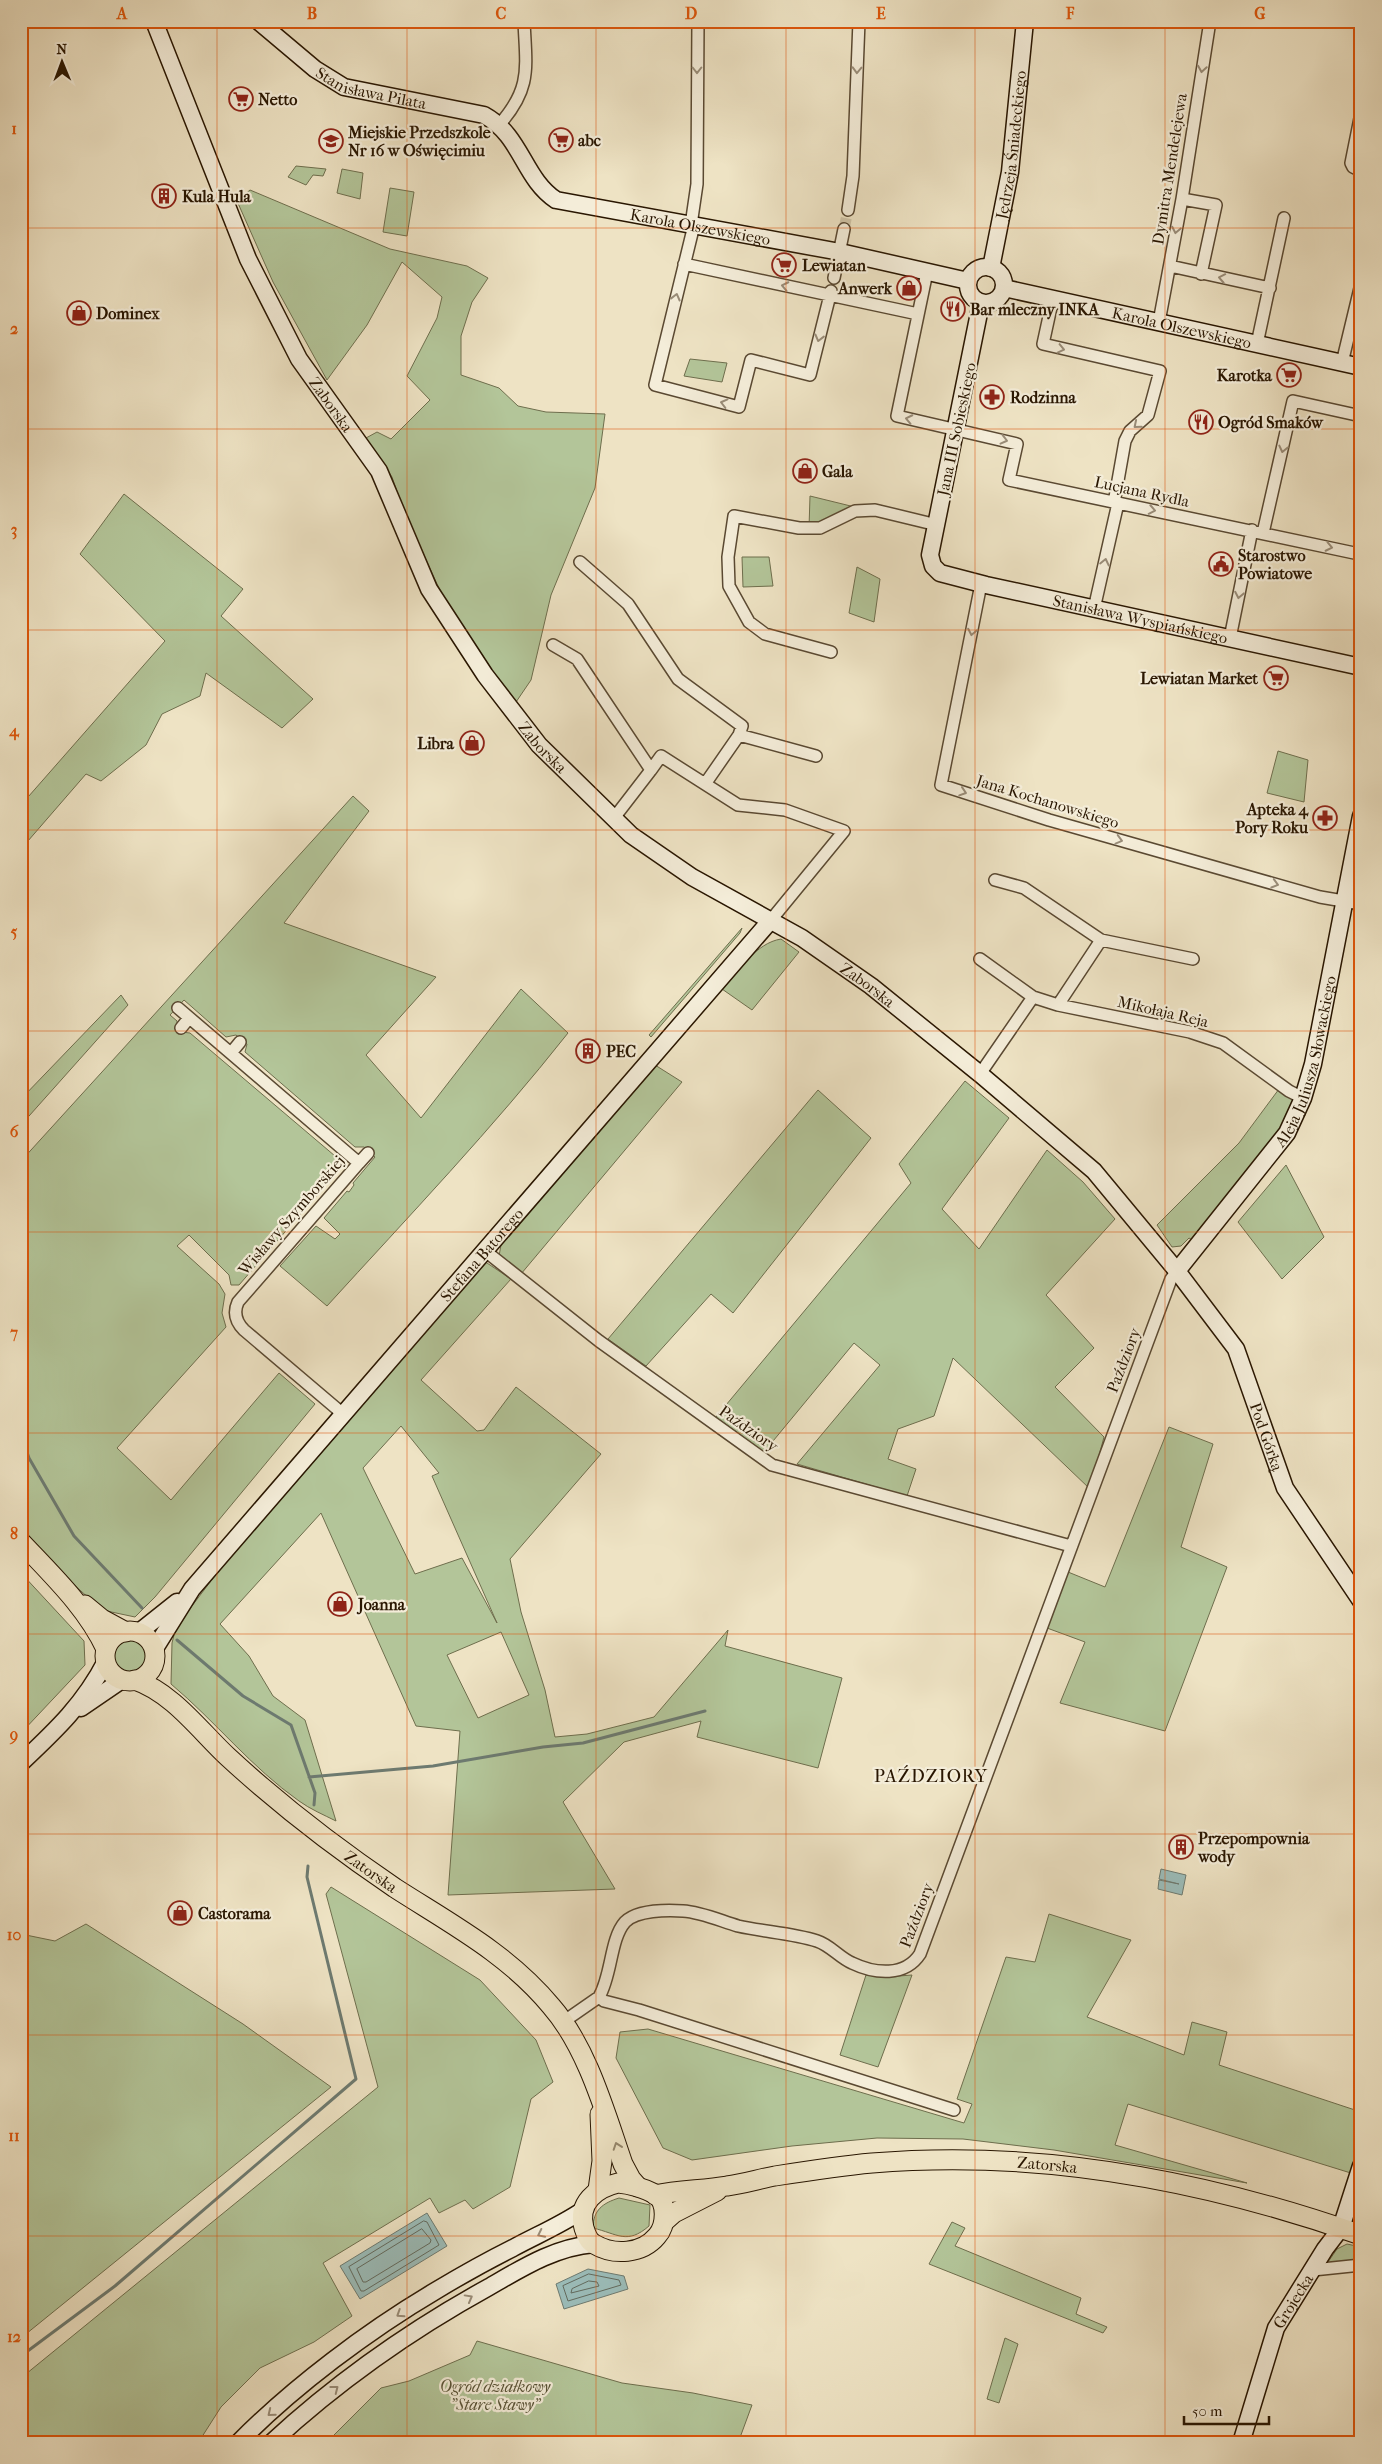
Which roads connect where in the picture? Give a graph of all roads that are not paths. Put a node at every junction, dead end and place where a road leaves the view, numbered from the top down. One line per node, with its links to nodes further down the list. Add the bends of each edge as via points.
1 (154, 21): 55 (street, Zaborska, via 248,259 298,359 379,471 429,589 485,675 539,745)
2 (258, 21): 9 (street, Stanisława Pilata, via 315,69 344,87 484,115)
3 (524, 21): 9 (street, via 525,83 513,110)
4 (698, 21): 14 (street, one-way to 14, via 697,184)
5 (859, 21): 12 (street, one-way to 12, via 853,176)
6 (1025, 21): 19 (street, Jędrzeja Śniadeckiego, via 1010,172)
7 (1210, 21): 11 (street, Dymitra Mendelejewa, one-way to 11)
8 (1361, 113): 10 (street, via 1351,164)
9 (499, 125): 14 (street, Karola Olszewskiego, via 519,148 538,185 556,200)
10 (1361, 171)
11 (1182, 200): 18 (street, Dymitra Mendelejewa, one-way to 18); 21 (street, via 1216,205)
12 (848, 210)
13 (1284, 218): 26 (street)
14 (692, 225): 16 (street, Karola Olszewskiego); 17 (street)
15 (844, 228): 16 (street)
16 (840, 252): 20 (street, Karola Olszewskiego); 22 (street)
17 (684, 264): 27 (street, one-way to 17); 27 (street, one-way to 17, via 810,375 751,360 739,407 655,385)
18 (1170, 266): 21 (street); 32 (street, Dymitra Mendelejewa)
19 (991, 268): 23 (street, via 974,272); 25 (street, via 1000,273)
20 (927, 272): 23 (street, Karola Olszewskiego); 31 (street)
21 (1201, 274): 26 (street, one-way to 21)
22 (834, 278)
23 (968, 282): 30 (street, via 972,296)
24 (1361, 284): 29 (street)
25 (1004, 288): 28 (street, Karola Olszewskiego); 30 (street, via 998,299)
26 (1270, 288): 33 (street)
27 (830, 293): 31 (street)
28 (1053, 298): 32 (street, Karola Olszewskiego); 38 (street, one-way to 38, via 1042,344 1160,371 1148,416 1130,431 1125,441)
29 (1359, 300): 34 (street)
30 (981, 303): 37 (street, Jana III Sobieskiego)
31 (918, 314): 37 (street, one-way to 31, via 897,416)
32 (1159, 322): 33 (street, Karola Olszewskiego)
33 (1257, 344): 34 (street, Karola Olszewskiego)
34 (1342, 363): 35 (street, Karola Olszewskiego)
35 (1361, 367)
36 (1361, 416): 40 (street, one-way to 40, via 1293,401)
37 (957, 429): 38 (street, Lucjana Rydla, one-way to 38, via 1017,444 1009,480); 39 (street, Jana III Sobieskiego)
38 (1116, 503): 40 (street, Lucjana Rydla, one-way to 40); 45 (street, one-way to 38)
39 (937, 525): 42 (street, Jana III Sobieskiego); 48 (street, via 875,510 855,511 820,528 799,528 734,516 728,558 729,586 748,622 764,634)
40 (1257, 531): 41 (street, Lucjana Rydla, one-way to 41, via 1359,554); 46 (street, one-way to 46)
41 (1361, 547)
42 (930, 555): 44 (street, Stanisława Wyspiańskiego, via 933,566 940,573)
43 (580, 562): 50 (street, via 628,604 678,679 742,726)
44 (981, 584): 45 (street, Stanisława Wyspiańskiego); 57 (street, Jana Kochanowskiego, one-way to 57, via 941,785 1049,820)
45 (1094, 609): 46 (street, Stanisława Wyspiańskiego)
46 (1230, 638): 49 (street, Stanisława Wyspiańskiego)
47 (553, 645): 52 (street, via 577,659)
48 (831, 652)
49 (1361, 667)
50 (739, 735): 51 (street); 53 (street)
51 (816, 756)
52 (650, 770): 53 (street, via 661,756); 55 (street)
53 (706, 784): 59 (street, via 738,805 785,810 844,831)
54 (1361, 816): 57 (street, Aleja Juliusza Słowackiego)
55 (614, 818): 59 (street, Zaborska, via 631,835 692,877)
56 (996, 880): 60 (street, via 1024,888)
57 (1344, 901): 58 (street); 71 (street, Aleja Juliusza Słowackiego, via 1313,1064)
58 (1361, 904)
59 (771, 920): 70 (street, Zaborska, via 871,986); 74 (street, Stefana Batorego)
60 (1101, 940): 62 (street); 64 (street)
61 (980, 959): 63 (street, Mikołaja Reja)
62 (1193, 959)
63 (1033, 997): 64 (street, Mikołaja Reja); 70 (street)
64 (1058, 1005): 71 (street, Mikołaja Reja, via 1190,1032 1223,1043 1289,1092)
65 (178, 1008): 66 (street, Wisławy Szymborskiej)
66 (189, 1018): 67 (street); 69 (street, Wisławy Szymborskiej)
67 (181, 1028)
68 (240, 1042): 69 (street)
69 (230, 1053): 73 (street, Wisławy Szymborskiej)
70 (980, 1074): 75 (street, Zaborska, via 1094,1171)
71 (1303, 1098): 75 (street, Aleja Juliusza Słowackiego, via 1287,1133)
72 (368, 1153): 73 (street)
73 (359, 1163): 76 (street, Wisławy Szymborskiej, via 238,1302 236,1311 239,1326)
74 (484, 1250): 76 (street, Stefana Batorego); 78 (street, Paździory, via 599,1341 772,1465)
75 (1177, 1271): 78 (street, Paździory, via 1171,1279); 81 (street, Pod Górką, via 1236,1349 1285,1488)
76 (343, 1414): 80 (street, Stefana Batorego)
77 (21, 1542): 79 (main road)
78 (1071, 1546): 89 (street, Paździory, via 920,1954 913,1965 881,1972 852,1963 818,1941 739,1926 685,1911 641,1914 631,1917 620,1929 608,1979)
79 (66, 1590): 82 (main road, via 102,1619); 83 (main road, via 97,1632)
80 (192, 1590): 82 (street, Stefana Batorego); 84 (street, Stefana Batorego)
81 (1361, 1601)
82 (132, 1632): 83 (main road, via 114,1637); 84 (main road, via 146,1637)
83 (106, 1655): 85 (main road, via 111,1672); 87 (street, via 95,1683)
84 (154, 1656): 85 (main road, via 148,1674); 86 (main road, Zatorska)
85 (129, 1680): 86 (main road, Zatorska, via 145,1684); 87 (street)
86 (184, 1712): 90 (main road, Zatorska, via 228,1757 318,1833 501,1956 533,1984)
87 (73, 1713): 88 (street)
88 (21, 1763)
89 (599, 1997): 90 (street); 92 (street)
90 (563, 2022): 91 (main road, Zatorska, via 583,2056)
91 (600, 2102): 95 (main road, Zatorska, one-way to 91, via 626,2170); 96 (main road, Zatorska, via 602,2161)
92 (954, 2110)
93 (1361, 2166): 100 (street, Grojecka)
94 (727, 2186): 97 (main road, Zatorska); 99 (main road, Zatorska, via 674,2213); 100 (main road, Zatorska, via 821,2168 873,2163 1025,2162 1105,2170 1179,2183)
95 (638, 2187): 96 (main road, via 618,2183); 97 (main road)
96 (598, 2190): 98 (main road)
97 (656, 2194): 99 (main road)
98 (583, 2210): 102 (main road, via 582,2223); 105 (street, one-way to 105, via 436,2290 395,2317 342,2355 253,2427)
99 (665, 2221): 102 (main road, via 651,2243 640,2249 613,2251)
100 (1340, 2228): 101 (main road, Zatorska); 104 (street, Grojecka)
101 (1361, 2235)
102 (594, 2244): 106 (street, one-way to 102, via 380,2354 450,2309 541,2259 566,2249)
103 (1361, 2265): 104 (street)
104 (1313, 2270): 107 (street, Grojecka, via 1276,2328)
105 (238, 2443)
106 (271, 2443)
107 (1241, 2443)

